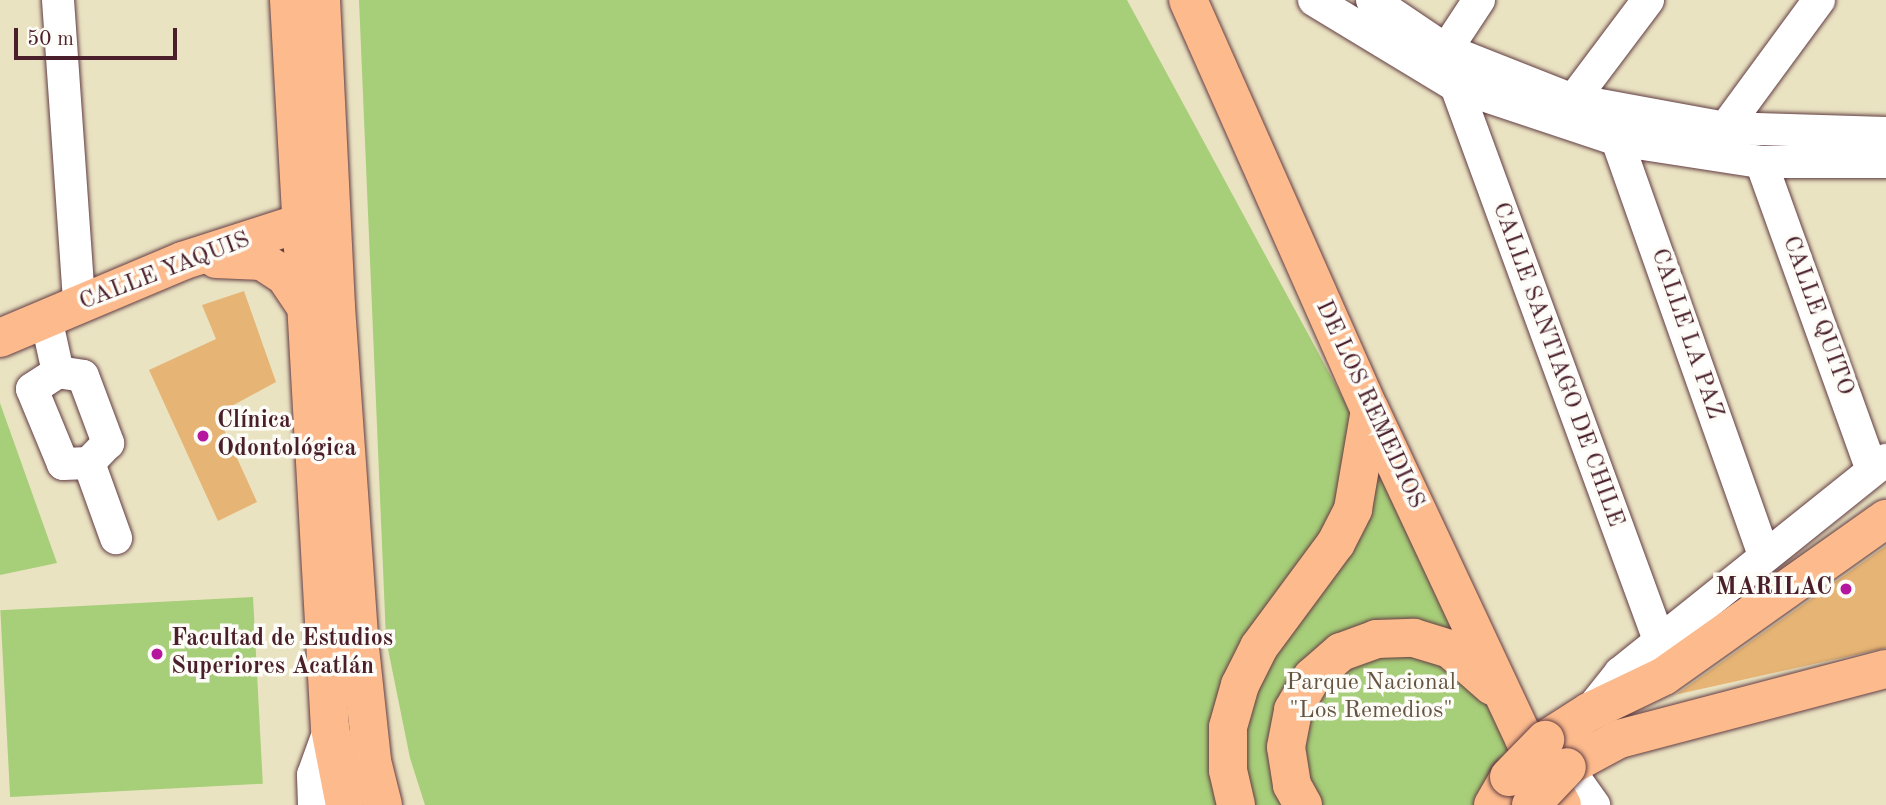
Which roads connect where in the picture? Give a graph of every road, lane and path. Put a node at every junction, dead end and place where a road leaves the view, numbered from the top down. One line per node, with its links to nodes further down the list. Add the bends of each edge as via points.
1 (58, 0): 21 (street)
2 (289, 0): 18 (main road)
3 (321, 0): 18 (main road)
4 (1188, 0): 24 (main road, DE LOS REMEDIOS)
5 (1314, 0): 11 (street)
6 (1372, 0): 10 (street)
7 (1479, 0): 10 (street)
8 (1648, 0): 12 (street)
9 (1819, 0): 14 (street)
10 (1446, 50): 12 (street)
11 (1456, 86): 12 (street); 30 (street, CALLE SANTIAGO DE CHILE)
12 (1570, 113): 13 (street)
13 (1619, 126): 14 (street); 16 (street); 29 (street, CALLE LA PAZ)
14 (1725, 128): 15 (street)
15 (1886, 133)
16 (1761, 162): 17 (street); 26 (street, CALLE QUITO)
17 (1886, 162)
18 (317, 218): 19 (main road, CALLE YAQUIS); 20 (main road); 39 (main road, via 372,761)
19 (182, 261): 20 (main road, via 262,261 285,276); 21 (main road, CALLE YAQUIS)
20 (307, 309): 34 (main road)
21 (63, 311): 22 (main road, CALLE YAQUIS); 23 (street)
22 (0, 338)
23 (58, 372): 25 (street, via 83,376 108,443); 25 (street, via 32,389 63,464)
24 (1370, 410): 32 (main road, DE LOS REMEDIOS); 40 (main road, via 1353,509 1336,543 1259,647 1240,685 1228,727 1228,770)
25 (89, 463): 28 (street)
26 (1879, 465): 29 (street)
27 (1886, 519): 33 (main road, via 1664,676)
28 (116, 538)
29 (1764, 554): 30 (street)
30 (1660, 643): 33 (street, via 1620,673)
31 (1886, 669): 35 (main road)
32 (1509, 706): 41 (main road, via 1480,672 1450,649 1414,638 1376,639 1341,652 1312,677 1293,710 1286,747 1292,785); 42 (main road, DE LOS REMEDIOS)
33 (1589, 712): 35 (main road)
34 (330, 728): 37 (street, via 313,775); 38 (main road)
35 (1556, 753): 36 (main road, bridge); 43 (street)
36 (1511, 796)
37 (314, 805)
38 (345, 805)
39 (383, 805)
40 (1236, 805)
41 (1303, 805)
42 (1562, 805)
43 (1594, 805)

